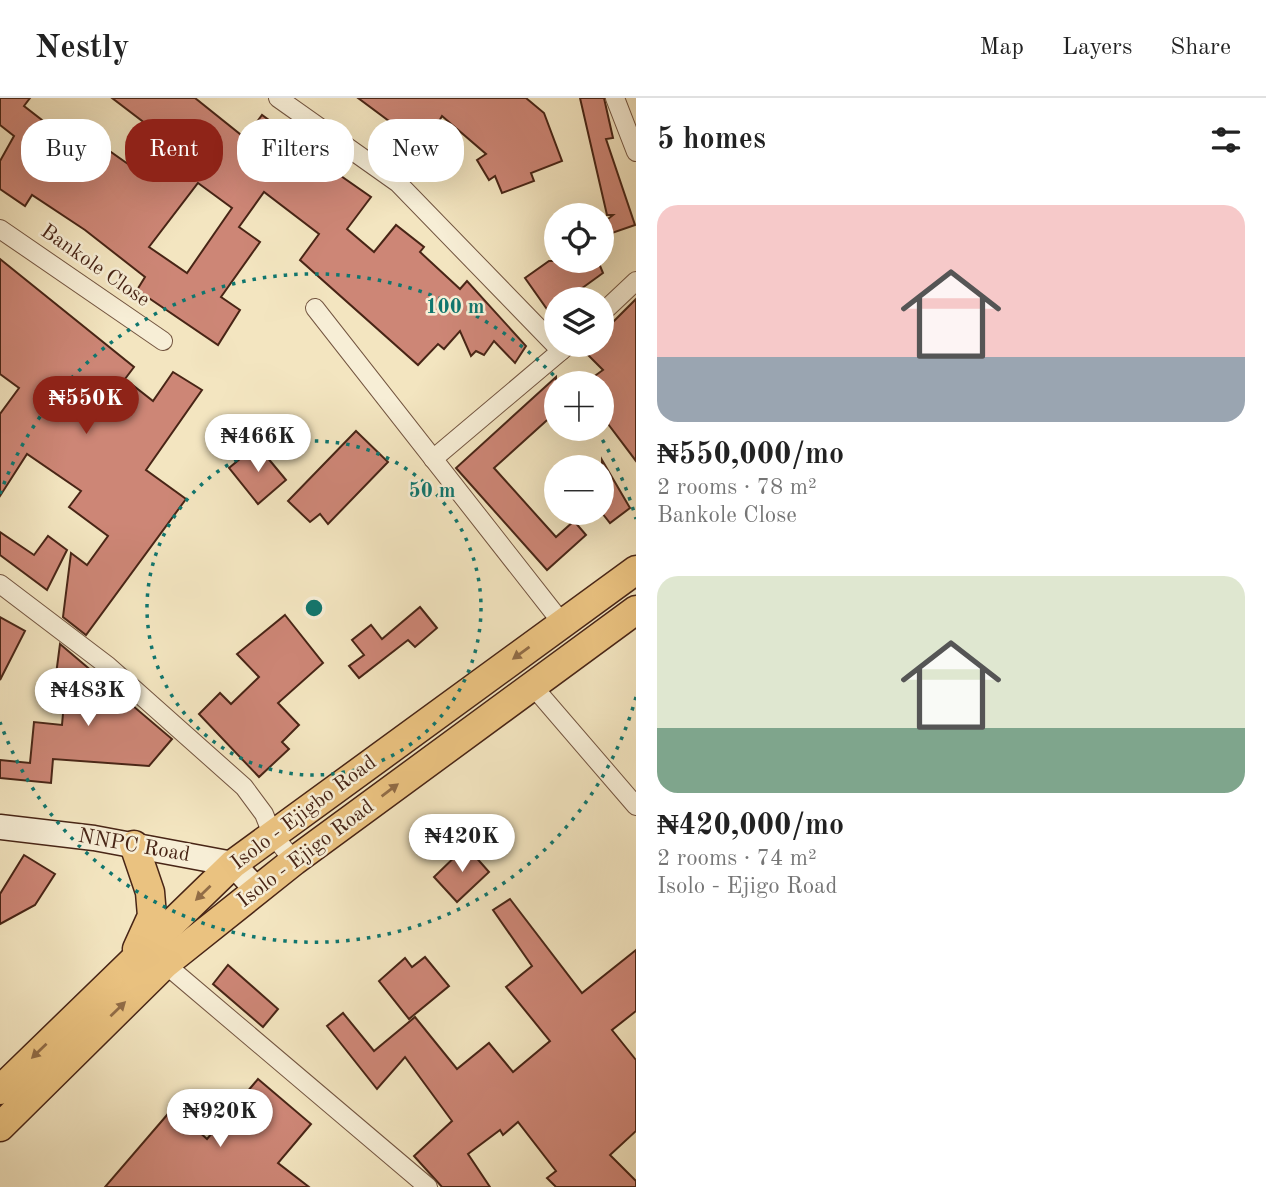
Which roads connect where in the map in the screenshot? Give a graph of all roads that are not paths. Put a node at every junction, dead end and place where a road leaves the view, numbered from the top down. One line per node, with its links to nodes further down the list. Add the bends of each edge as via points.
1 (278, 98): 8 (street, via 398,183)
2 (615, 98): 3 (street)
3 (636, 152)
4 (0, 229): 9 (street, Bankole Close)
5 (636, 281): 6 (street)
6 (614, 302)
7 (315, 307): 11 (street)
8 (544, 328)
9 (163, 341)
10 (553, 357): 11 (street)
11 (433, 459): 15 (street)
12 (636, 570): 15 (main road, Isolo - Ejigbo Road)
13 (0, 584): 19 (street, via 108,666 244,787)
14 (636, 610): 16 (main road, Isolo - Ejigo Road)
15 (562, 623): 19 (main road, Isolo - Ejigbo Road, one-way to 19)
16 (531, 684): 17 (street); 21 (main road, Isolo - Ejigo Road, one-way to 16)
17 (636, 806)
18 (0, 828): 20 (street, NNPC Road)
19 (272, 834): 21 (street); 22 (main road, Isolo - Ejigbo Road)
20 (134, 845): 22 (street, NNPC Road); 24 (main road, via 150,892 152,916)
21 (293, 861): 23 (main road, Isolo - Ejigo Road)
22 (233, 864): 23 (street); 24 (main road, Isolo - Ejigbo Road, one-way to 24)
23 (257, 890): 25 (main road, Isolo - Ejigo Road)
24 (131, 962): 26 (main road, Isolo - Ejigbo Road, one-way to 26)
25 (164, 964): 27 (main road, Isolo - Ejigo Road, one-way to 25); 28 (street)
26 (0, 1090)
27 (0, 1127)
28 (428, 1187)

